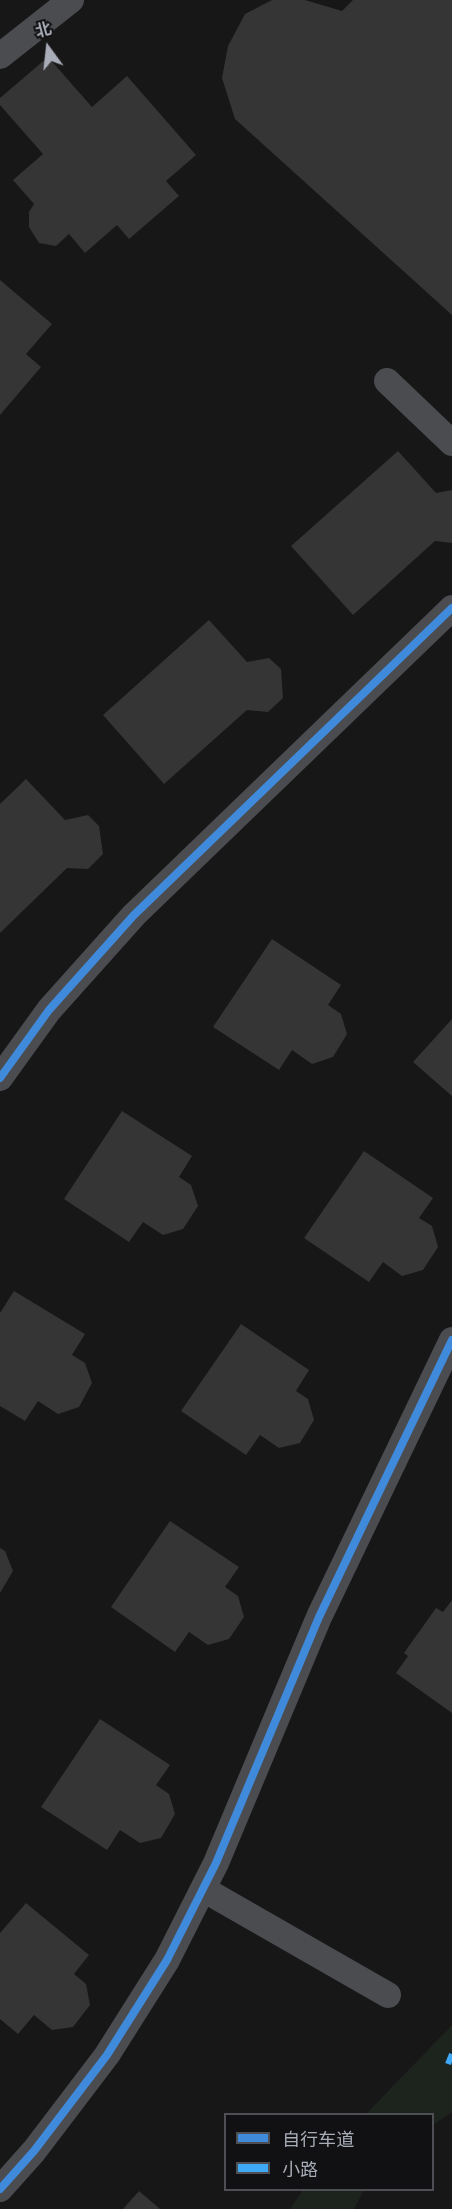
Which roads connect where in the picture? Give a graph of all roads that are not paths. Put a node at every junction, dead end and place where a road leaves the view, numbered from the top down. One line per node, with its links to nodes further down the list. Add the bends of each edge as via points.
1 (71, 0): 2 (street)
2 (0, 56)
3 (387, 381): 4 (street)
4 (452, 443)
5 (452, 608): 6 (street, via 134,915 49,1010)
6 (0, 1078)
7 (452, 1340): 8 (street, via 319,1617)
8 (203, 1889): 9 (street); 10 (street, via 167,1960 107,2055 34,2151)
9 (388, 1995)
10 (0, 2188)

